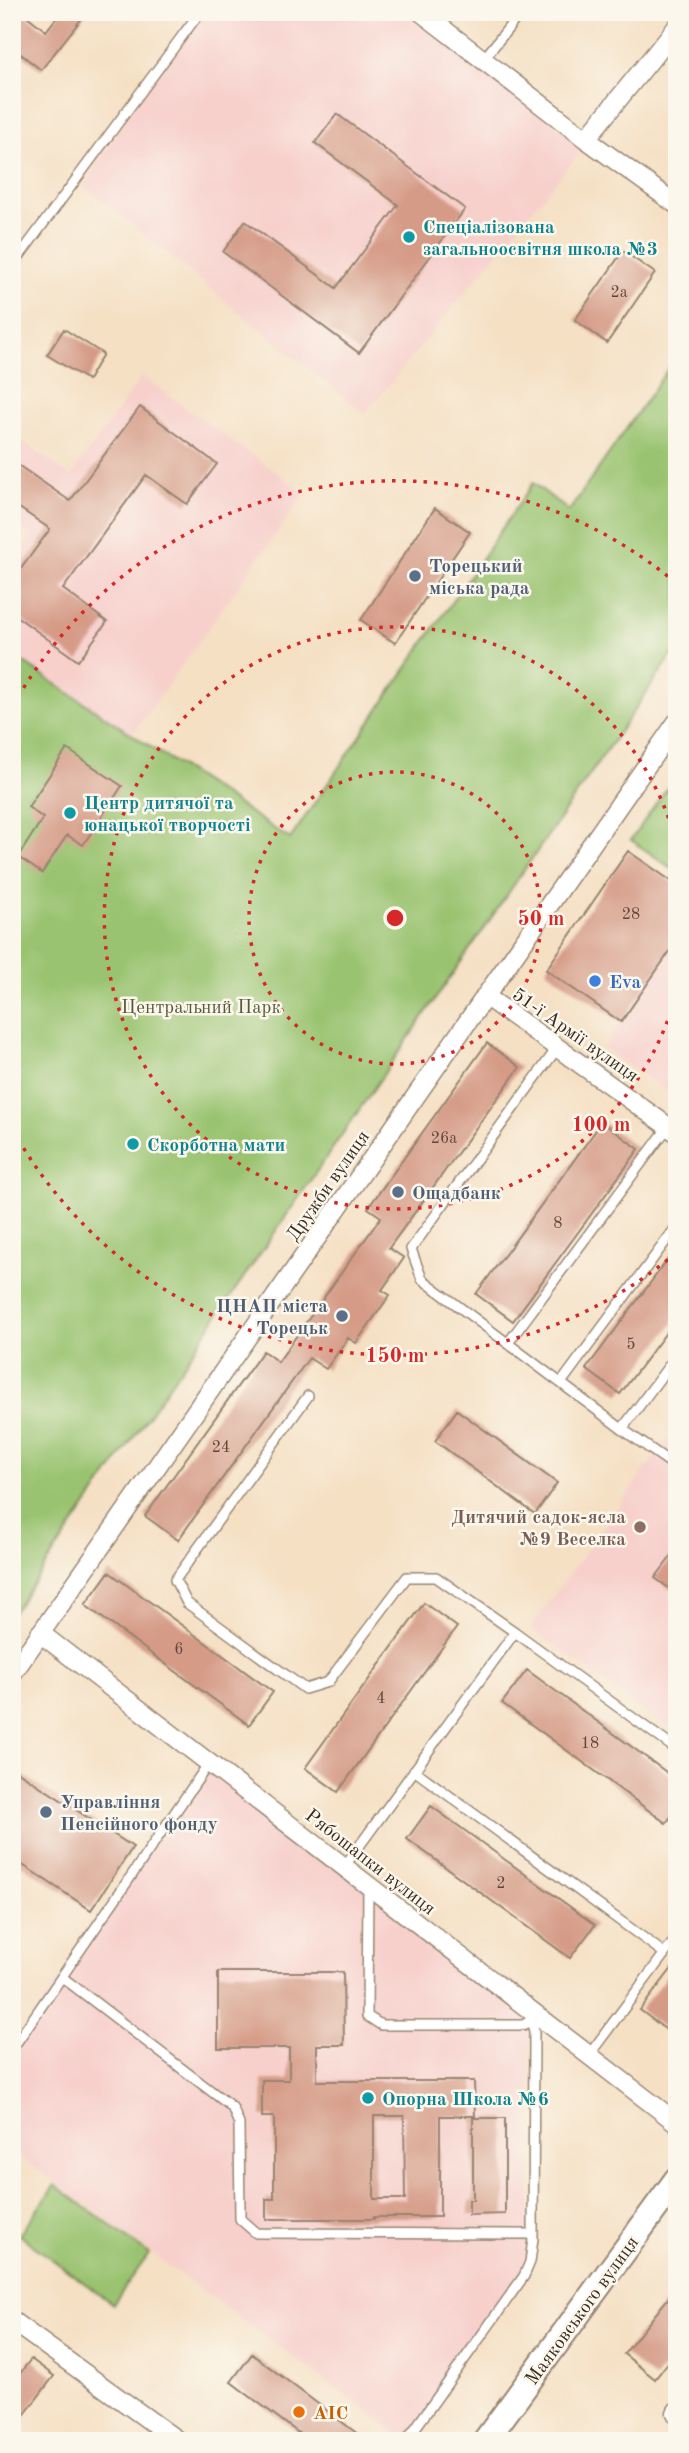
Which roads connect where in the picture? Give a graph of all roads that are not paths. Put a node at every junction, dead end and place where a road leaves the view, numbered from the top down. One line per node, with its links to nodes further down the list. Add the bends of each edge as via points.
1 (200, 12): 8 (lane)
2 (421, 12): 5 (street)
3 (521, 12): 5 (lane)
4 (677, 27): 6 (street)
5 (483, 60): 6 (street)
6 (586, 139): 7 (street)
7 (677, 205)
8 (12, 266)
9 (677, 722): 10 (street, Дружби вулиця)
10 (485, 996): 11 (street, 51-ї Армії вулиця); 21 (street, Дружби вулиця)
11 (558, 1047): 12 (street, 51-ї Армії вулиця); 14 (lane, via 411,1249 422,1279)
12 (672, 1130): 14 (lane)
13 (677, 1226): 16 (lane)
14 (508, 1343): 16 (lane)
15 (677, 1355): 18 (lane)
16 (561, 1383): 18 (lane)
17 (308, 1396): 20 (lane, via 175,1580 187,1603 305,1689 328,1682 407,1577 436,1577)
18 (622, 1429): 19 (lane)
19 (675, 1466)
20 (515, 1632): 23 (lane); 25 (lane)
21 (40, 1633): 22 (street, Дружби вулиця); 24 (street, Рябошапки вулиця)
22 (12, 1674)
23 (677, 1750)
24 (209, 1763): 26 (street, Рябошапки вулиця); 30 (lane)
25 (414, 1770): 26 (lane); 29 (lane)
26 (344, 1867): 27 (street, Рябошапки вулиця)
27 (368, 1885): 31 (street, Рябошапки вулиця); 31 (lane, via 366,2016 382,2025 523,2025)
28 (677, 1937): 29 (lane)
29 (664, 1953): 33 (lane)
30 (62, 1977): 32 (lane); 36 (lane, via 232,2107 239,2124 240,2220 256,2234)
31 (533, 2018): 33 (street, Рябошапки вулиця); 36 (lane)
32 (12, 2049)
33 (589, 2055): 34 (street, Рябошапки вулиця)
34 (677, 2123)
35 (677, 2179): 40 (main road, Маяковського вулиця)
36 (533, 2234): 39 (lane, via 524,2276)
37 (12, 2321): 38 (street)
38 (178, 2441)
39 (406, 2441)
40 (485, 2441)

